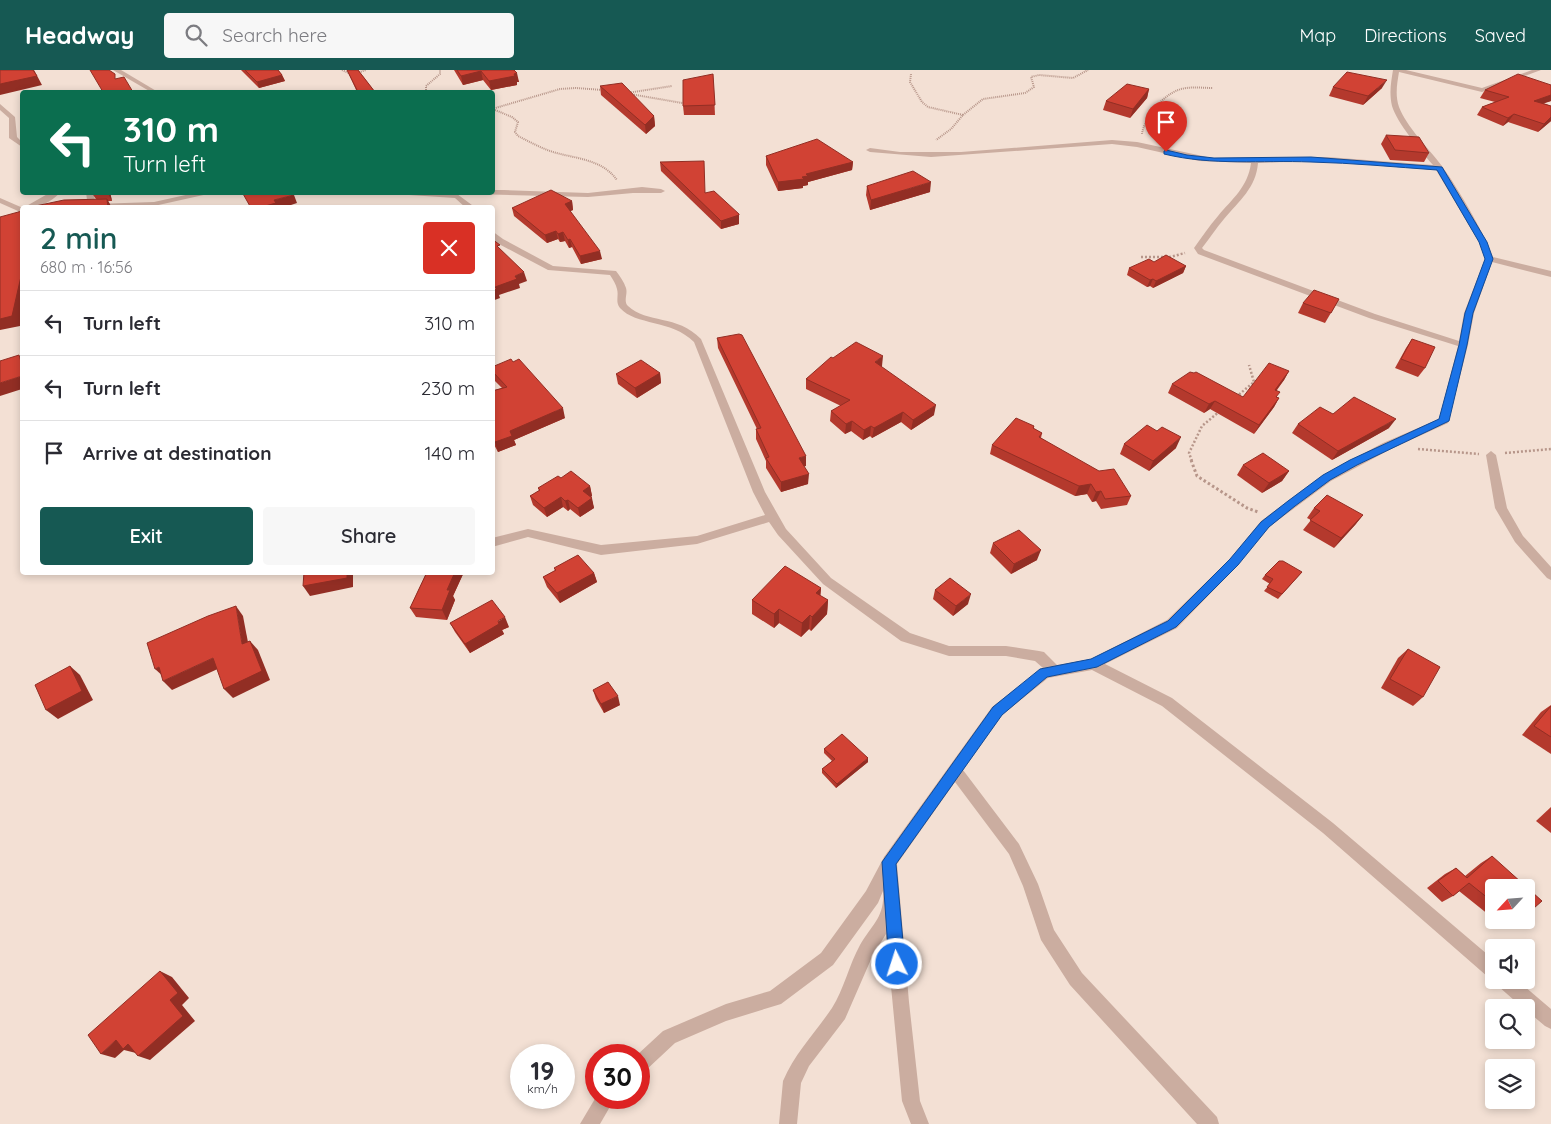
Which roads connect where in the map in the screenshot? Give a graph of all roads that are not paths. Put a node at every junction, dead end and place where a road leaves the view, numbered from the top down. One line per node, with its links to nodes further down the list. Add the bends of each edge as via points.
1 (116, 70): 4 (street)
2 (1397, 70): 3 (street, via 1482,90); 9 (street, via 1393,88 1396,107)
3 (1538, 70)
4 (151, 90)
5 (0, 106): 6 (street, via 12,117 13,138)
6 (20, 143)
7 (870, 150): 8 (street, via 915,155 967,154 1114,142 1148,145 1187,158)
8 (1256, 160): 9 (street, via 1321,160); 25 (street, via 1255,174 1243,193 1198,248 1206,256)
9 (1439, 168): 23 (street, via 1483,242)
10 (661, 191): 11 (street, via 632,189 602,195)
11 (495, 192)
12 (54, 195): 18 (street)
13 (198, 195): 19 (street, via 154,204)
14 (441, 195): 16 (street)
15 (460, 195): 16 (street)
16 (457, 196): 20 (street)
17 (0, 200): 21 (street)
18 (44, 205)
19 (120, 205)
20 (468, 205)
21 (20, 208)
22 (495, 236): 27 (street, via 550,268 613,273 622,289 621,302 625,308 690,331 698,340)
23 (1489, 259): 24 (street); 25 (street, via 1469,313)
24 (1551, 274)
25 (1463, 345): 30 (street, via 1444,421 1327,478 1265,524 1234,562 1172,624)
26 (1491, 455): 29 (street, via 1501,508 1519,538)
27 (772, 517): 28 (street, via 697,540 602,550 528,533); 31 (street, via 827,581 906,637 949,651 1006,651 1039,656)
28 (495, 542)
29 (1551, 575)
30 (1093, 664): 31 (street); 35 (street, via 1167,702 1328,828)
31 (1055, 671): 32 (street, via 1044,672 997,711)
32 (954, 770): 33 (street); 43 (street, via 1014,849 1047,934 1076,979)
33 (889, 862): 34 (street); 38 (street, via 872,897 827,959 775,998 726,1013 669,1038)
34 (892, 906): 41 (street, via 866,951 839,1013 803,1060 792,1081); 42 (street, via 911,1101)
35 (1485, 963)
36 (1515, 989): 37 (street)
37 (1551, 1020)
38 (650, 1055)
39 (599, 1109): 40 (street)
40 (589, 1124)
41 (788, 1124)
42 (920, 1124)
43 (1210, 1124)

